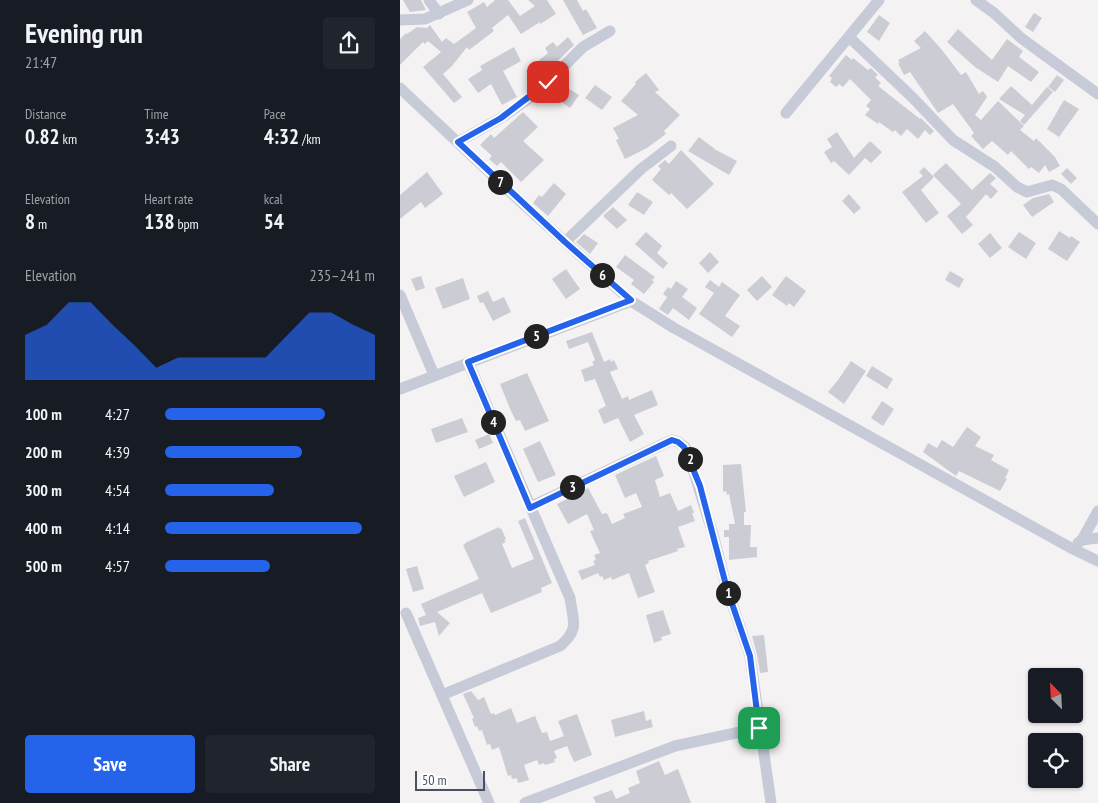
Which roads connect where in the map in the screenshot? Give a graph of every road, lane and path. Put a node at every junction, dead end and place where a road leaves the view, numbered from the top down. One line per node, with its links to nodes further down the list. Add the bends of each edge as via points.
1 (429, 0): 5 (street)
2 (468, 0): 5 (street)
3 (879, 0): 8 (street)
4 (976, 0): 10 (street, via 1021,38)
5 (439, 14): 6 (street, via 425,19)
6 (400, 20)
7 (610, 31): 12 (street, via 583,47 524,102)
8 (849, 37): 11 (street); 14 (street, via 953,140 995,167 1016,188 1026,192 1052,185 1061,189)
9 (400, 88): 12 (street)
10 (1098, 94)
11 (786, 113)
12 (458, 142): 15 (street)
13 (671, 146): 15 (street, via 640,169)
14 (1098, 224)
15 (565, 242): 17 (street)
16 (400, 295): 19 (street)
17 (631, 300): 18 (street); 25 (street, via 683,333)
18 (468, 362): 19 (street); 21 (street)
19 (434, 376): 20 (street)
20 (400, 390)
21 (530, 508): 28 (street, via 570,598 574,628 571,637 548,652); 29 (street, via 672,440 684,447 700,486 727,589 750,656)
22 (1098, 511): 24 (street)
23 (1098, 538): 24 (street)
24 (1082, 540): 25 (street)
25 (1071, 548): 26 (street)
26 (1098, 561)
27 (406, 613): 28 (street)
28 (442, 695): 30 (street)
29 (759, 728): 31 (street, via 675,746); 32 (street)
30 (489, 803)
31 (525, 803)
32 (771, 803)

